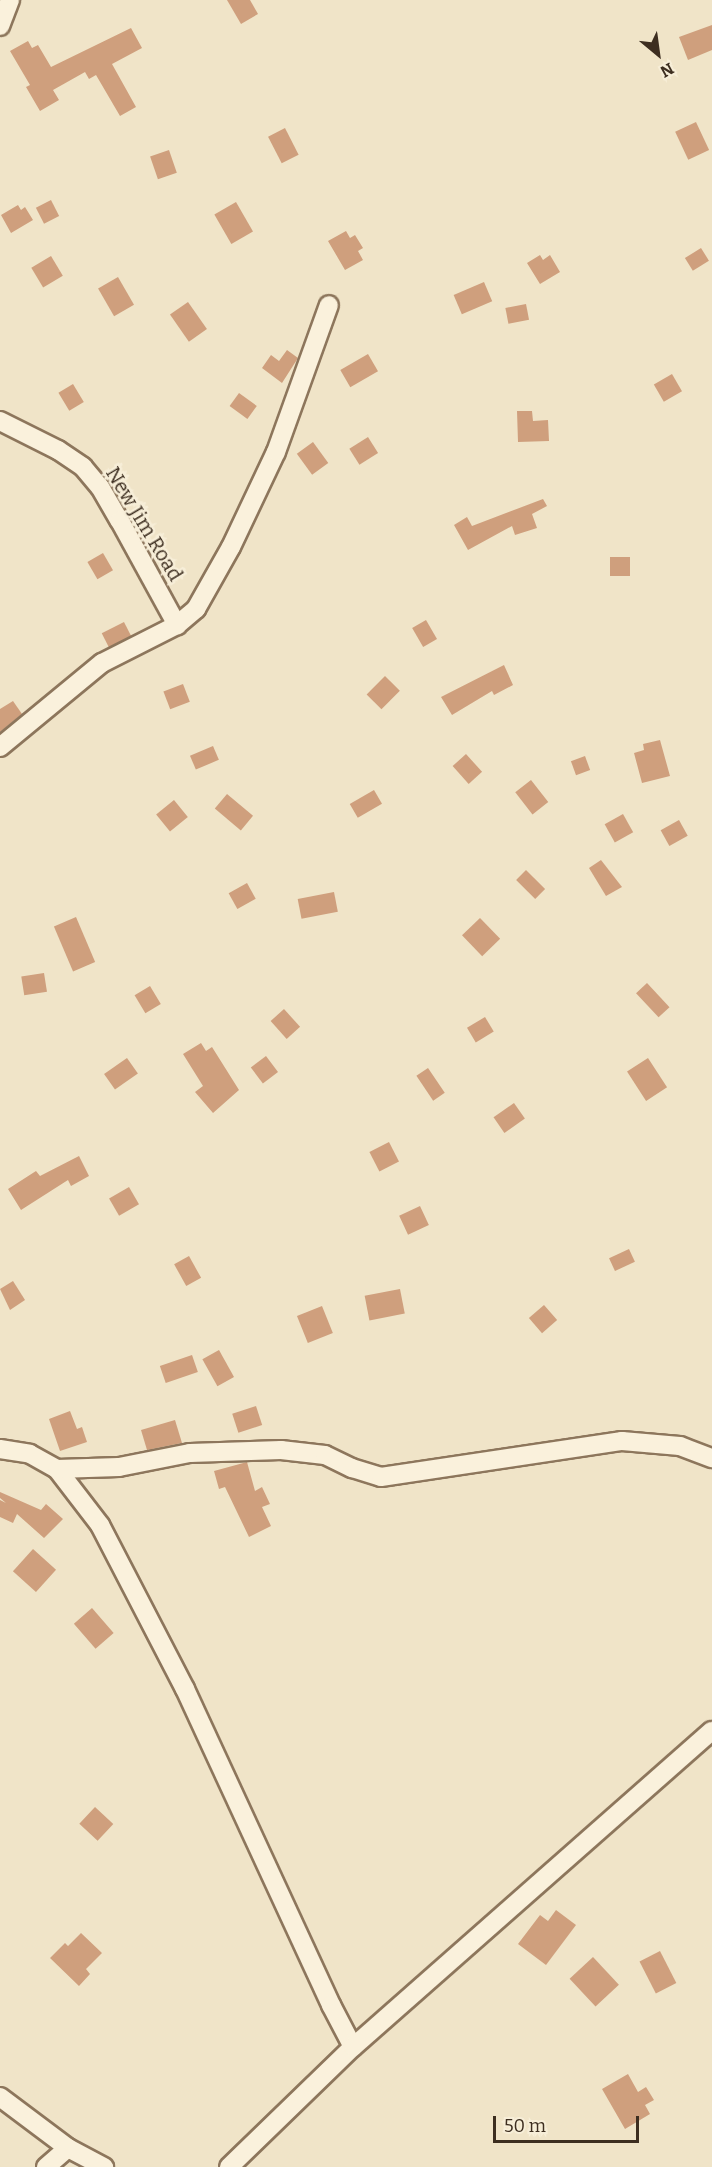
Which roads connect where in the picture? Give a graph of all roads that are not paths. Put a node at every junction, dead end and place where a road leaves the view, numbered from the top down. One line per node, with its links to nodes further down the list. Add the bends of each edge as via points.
1 (10, 0): 2 (street)
2 (0, 26)
3 (329, 305): 5 (street, via 276,452 231,547 210,589 196,609)
4 (0, 421): 5 (street, New Jim Road, via 83,467 100,487)
5 (177, 625): 6 (street, via 102,663)
6 (0, 747)
7 (0, 1449): 9 (street, via 30,1454)
8 (712, 1458): 9 (street, via 680,1446 622,1441 381,1477 325,1455 281,1450 190,1454 119,1467)
9 (57, 1469): 11 (street, via 100,1525 158,1637)
10 (712, 1731): 11 (street)
11 (353, 2047): 16 (street)
12 (0, 2097): 13 (street)
13 (68, 2148): 14 (street); 15 (street)
14 (46, 2167)
15 (104, 2167)
16 (229, 2167)

